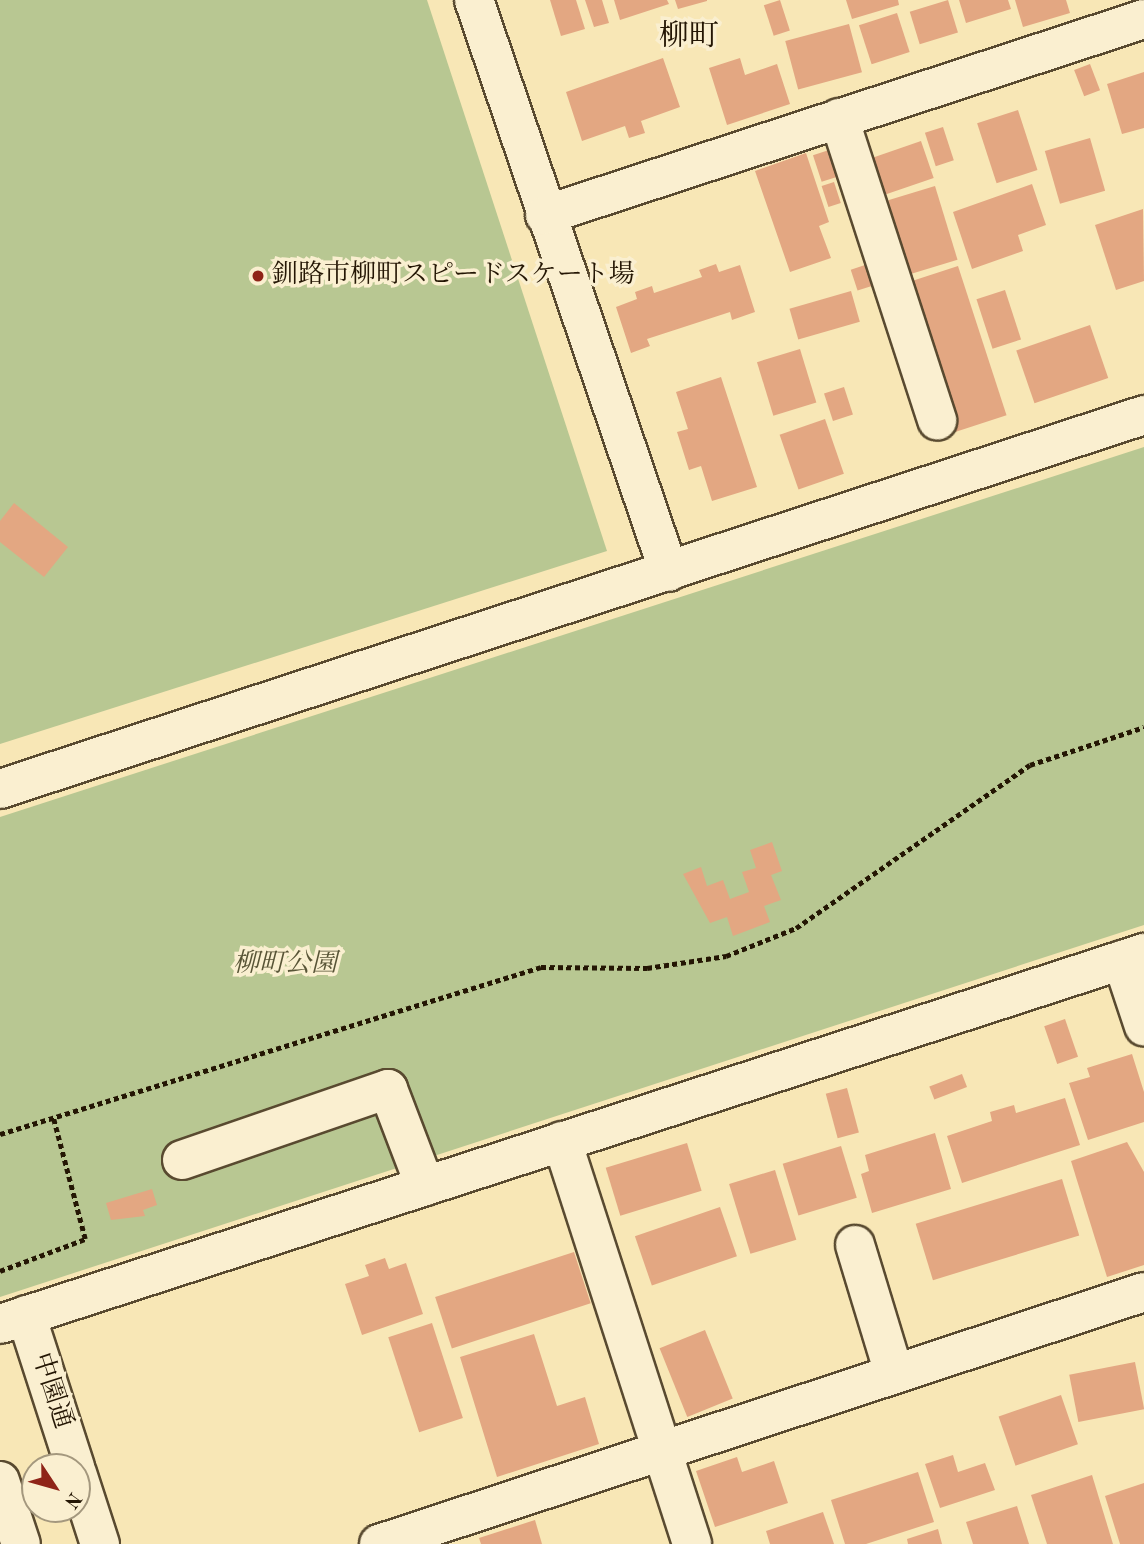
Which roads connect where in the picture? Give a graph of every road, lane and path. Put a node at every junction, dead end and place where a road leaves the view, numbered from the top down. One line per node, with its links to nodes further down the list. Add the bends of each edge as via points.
1 (474, 0): 4 (street)
2 (1144, 19): 3 (street)
3 (839, 118): 4 (street); 6 (street)
4 (545, 215): 7 (street)
5 (1144, 415): 7 (street)
6 (937, 420)
7 (669, 572): 9 (street)
8 (1144, 727): 12 (path, via 1030,765 796,928 726,956 647,968 541,967)
9 (0, 789)
10 (1133, 956): 11 (street); 14 (street)
11 (1144, 1026)
12 (53, 1117): 13 (path); 18 (path, via 85,1239)
13 (0, 1134)
14 (562, 1142): 16 (street); 22 (street)
15 (182, 1160): 16 (street, via 387,1089)
16 (425, 1186): 20 (street)
17 (855, 1245): 21 (street)
18 (0, 1270)
19 (1144, 1292): 21 (street)
20 (13, 1320): 23 (street, 中園通)
21 (894, 1373): 22 (street)
22 (661, 1448): 28 (street); 29 (street)
23 (69, 1453)
24 (0, 1481): 26 (street)
25 (91, 1516): 27 (street)
26 (21, 1544)
27 (100, 1544)
28 (379, 1544)
29 (692, 1544)

